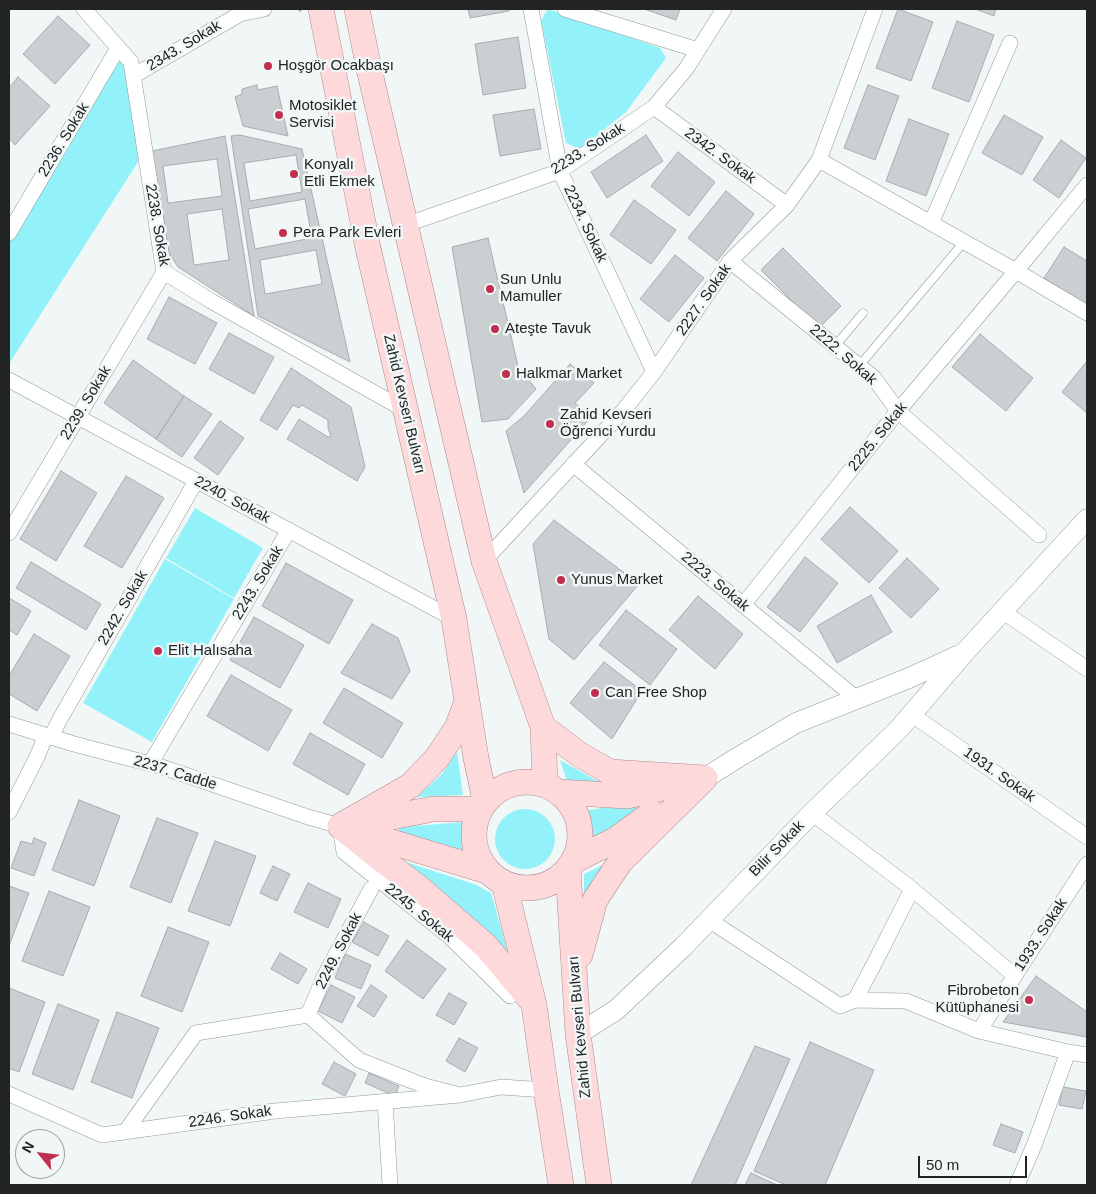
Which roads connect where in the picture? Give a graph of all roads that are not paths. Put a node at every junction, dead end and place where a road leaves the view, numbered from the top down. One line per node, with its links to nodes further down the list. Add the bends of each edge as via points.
1 (84, 9): 10 (street, 2238. Sokak)
2 (264, 9): 12 (street, 2343. Sokak, via 240,14)
3 (357, 9): 19 (main road)
4 (531, 9): 15 (street, 2234. Sokak)
5 (565, 9): 11 (street)
6 (724, 9): 11 (street, 2233. Sokak)
7 (875, 9): 14 (street, 2227. Sokak)
8 (307, 10): 31 (main road, Zahid Kevseri Bulvarı)
9 (1010, 43): 18 (street)
10 (118, 48): 12 (street, 2238. Sokak, via 131,62); 20 (street, 2236. Sokak)
11 (698, 50): 13 (street, 2233. Sokak)
12 (133, 76): 24 (street, 2238. Sokak)
13 (654, 108): 15 (street, 2233. Sokak); 17 (street, 2342. Sokak)
14 (819, 160): 17 (street, 2227. Sokak); 18 (street)
15 (560, 170): 19 (street, 2233. Sokak); 29 (street, 2234. Sokak)
16 (1087, 185): 23 (street, 2225. Sokak)
17 (786, 205): 22 (street, 2227. Sokak)
18 (930, 223): 21 (street)
19 (405, 225): 40 (main road)
20 (9, 233)
21 (964, 242): 23 (street); 28 (lane)
22 (730, 261): 27 (street, 2222. Sokak); 29 (street, 2227. Sokak)
23 (1016, 271): 26 (street); 32 (street, 2225. Sokak)
24 (164, 272): 31 (street, 2238. Sokak); 33 (street, 2239. Sokak)
25 (863, 313): 27 (lane)
26 (1087, 313)
27 (834, 346): 28 (street, 2222. Sokak)
28 (859, 366): 32 (street, 2222. Sokak, via 874,378)
29 (654, 372): 34 (street, 2227. Sokak)
30 (9, 380): 33 (street, 2240. Sokak)
31 (406, 410): 43 (main road, Zahid Kevseri Bulvarı)
32 (898, 411): 39 (street, 2222. Sokak); 41 (street, 2225. Sokak)
33 (78, 417): 35 (street, 2240. Sokak); 38 (street, 2239. Sokak)
34 (573, 464): 40 (street, 2227. Sokak); 41 (street, 2223. Sokak)
35 (196, 481): 37 (street, 2240. Sokak); 51 (street, 2242. Sokak)
36 (1087, 518): 42 (street, Bilir Sokak)
37 (289, 530): 43 (street, 2240. Sokak); 52 (street, 2243. Sokak)
38 (9, 534)
39 (1039, 535)
40 (484, 561): 50 (main road)
41 (743, 605): 47 (street, 2223. Sokak)
42 (1002, 611): 44 (street, Bilir Sokak); 45 (street)
43 (454, 619): 46 (main road, Zahid Kevseri Bulvarı)
44 (965, 652): 47 (street); 48 (street, Bilir Sokak)
45 (1087, 669)
46 (467, 699): 55 (main road, Zahid Kevseri Bulvarı); 58 (main road, via 457,728 437,758 410,786)
47 (857, 699): 53 (street, via 796,723)
48 (911, 714): 57 (street, Bilir Sokak); 59 (street, 1931. Sokak)
49 (9, 724): 51 (street, 2237. Cadde)
50 (543, 726): 53 (main road, via 580,755 610,772); 54 (main road)
51 (48, 736): 52 (street, 2237. Cadde); 56 (street, 2242. Sokak)
52 (150, 764): 58 (street, 2237. Cadde)
53 (705, 778): 54 (main road, via 627,796); 61 (main road, via 615,840); 67 (main road, via 620,862 600,892 595,900)
54 (552, 789): 55 (main road, via 528,782 512,784); 61 (main road, via 569,803 577,816 578,846)
55 (482, 804): 58 (main road, via 433,809); 62 (main road, via 474,833 476,850)
56 (9, 812)
57 (812, 813): 64 (street); 65 (street, Bilir Sokak)
58 (340, 826): 62 (main road); 68 (street, 2245. Sokak, via 344,852 450,937); 70 (main road, via 486,946)
59 (1087, 837)
60 (1087, 864): 66 (street, 1933. Sokak)
61 (570, 865): 62 (main road, via 556,879 541,886 525,888); 67 (main road, Zahid Kevseri Bulvarı)
62 (496, 877): 70 (main road)
63 (371, 889): 71 (street, 2249. Sokak, via 324,977)
64 (912, 889): 66 (street); 69 (street)
65 (709, 920): 69 (street, via 840,1006); 73 (street, Bilir Sokak, via 616,1010)
66 (1015, 976): 72 (street, 1933. Sokak)
67 (575, 978): 73 (main road, Zahid Kevseri Bulvarı)
68 (510, 996)
69 (855, 1000): 72 (street, via 906,1001)
70 (534, 1005): 76 (main road)
71 (308, 1015): 78 (street, 2246. Sokak, via 359,1060 425,1086); 80 (street, via 196,1033)
72 (979, 1031): 74 (street)
73 (578, 1034): 83 (main road, Zahid Kevseri Bulvarı)
74 (1068, 1052): 75 (street); 84 (street)
75 (1087, 1055)
76 (546, 1090): 78 (street, 2246. Sokak, via 501,1087); 82 (main road)
77 (9, 1094): 80 (street, 2246. Sokak, via 102,1135)
78 (460, 1095): 79 (street, 2246. Sokak)
79 (385, 1101): 80 (street, 2246. Sokak, via 275,1111); 81 (street)
80 (124, 1132)
81 (390, 1185)
82 (561, 1185)
83 (599, 1185)
84 (1017, 1185)

